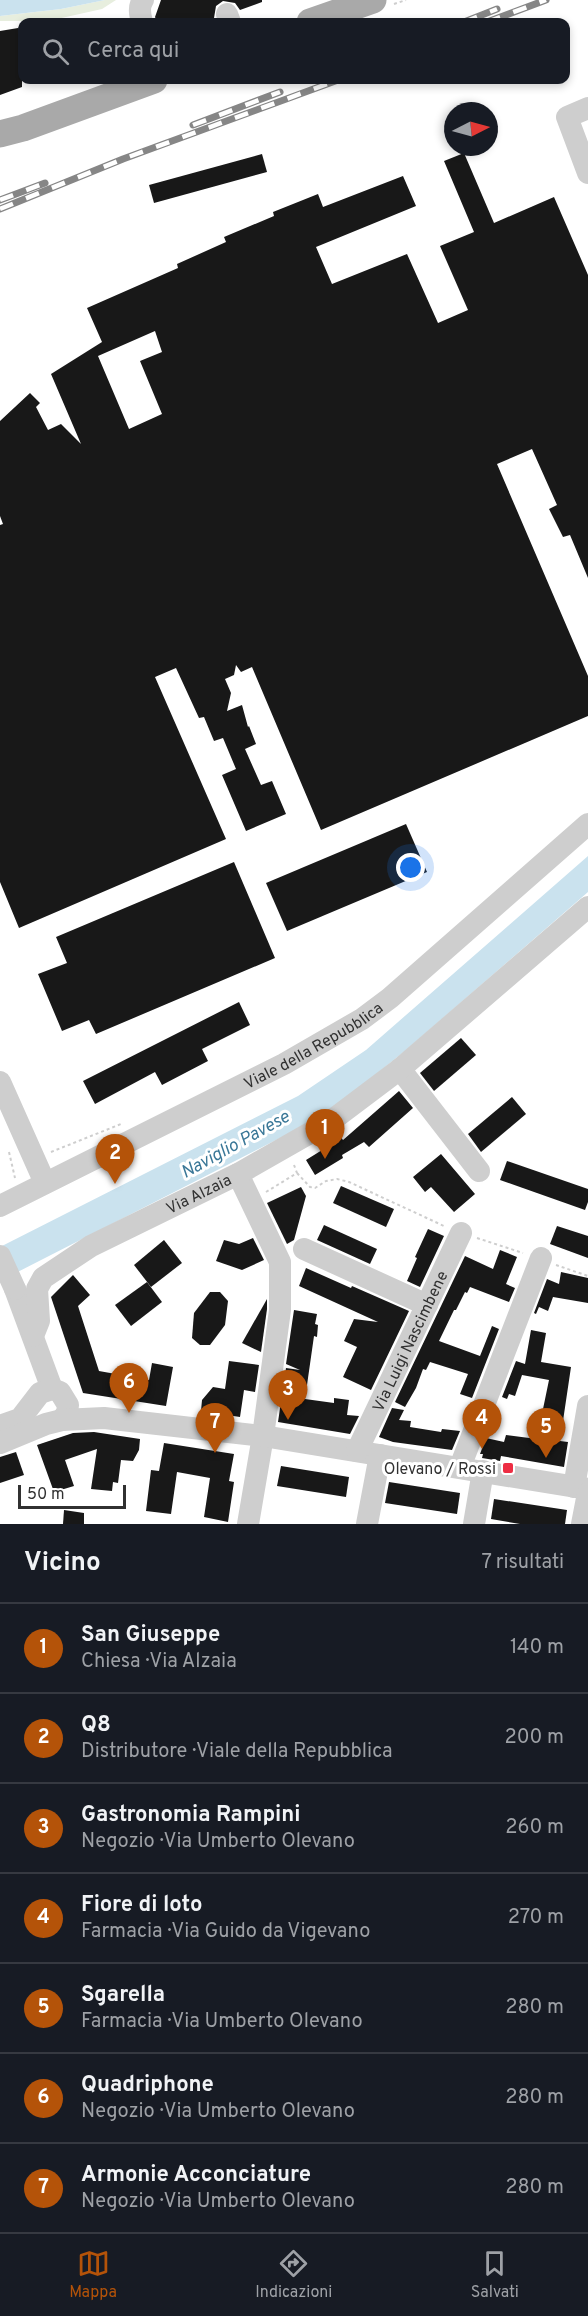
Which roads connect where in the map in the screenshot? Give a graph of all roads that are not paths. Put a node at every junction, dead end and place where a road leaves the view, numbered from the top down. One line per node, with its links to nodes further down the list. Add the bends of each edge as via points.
1 (143, 0): 4 (street)
2 (157, 0): 5 (street)
3 (373, 0): 6 (main road)
4 (141, 18)
5 (153, 18)
6 (321, 18)
7 (143, 84): 9 (main road)
8 (588, 108): 10 (street, via 567,117)
9 (0, 134)
10 (588, 173)
11 (588, 824): 17 (street, Viale della Repubblica, via 362,1019 284,1064)
12 (588, 907): 13 (street, Via Alzaia)
13 (400, 1069): 15 (street); 16 (street, Via Alzaia, via 331,1121)
14 (0, 1082): 17 (street)
15 (480, 1171)
16 (238, 1174): 24 (street, Via Alzaia, via 91,1246 44,1278 37,1289 39,1321); 28 (street, via 280,1262 280,1310)
17 (45, 1183): 18 (street, Viale della Repubblica)
18 (9, 1201)
19 (461, 1233): 23 (street, Via Luigi Nascimbene)
20 (304, 1249): 23 (street)
21 (0, 1256): 24 (street, bridge)
22 (541, 1258): 31 (street)
23 (427, 1305): 30 (street, Via Luigi Nascimbene)
24 (33, 1336): 25 (street)
25 (61, 1405): 27 (street, via 40,1393 20,1419); 28 (street, via 104,1418); 29 (street, via 46,1424)
26 (588, 1406): 33 (street)
27 (0, 1426)
28 (263, 1436): 30 (street); 34 (street)
29 (0, 1443)
30 (369, 1453): 31 (street); 35 (street, Via Luigi Nascimbene)
31 (460, 1467): 32 (street)
32 (483, 1471): 33 (street); 36 (street)
33 (583, 1489): 37 (street)
34 (248, 1524)
35 (367, 1524)
36 (474, 1524)
37 (582, 1524)

